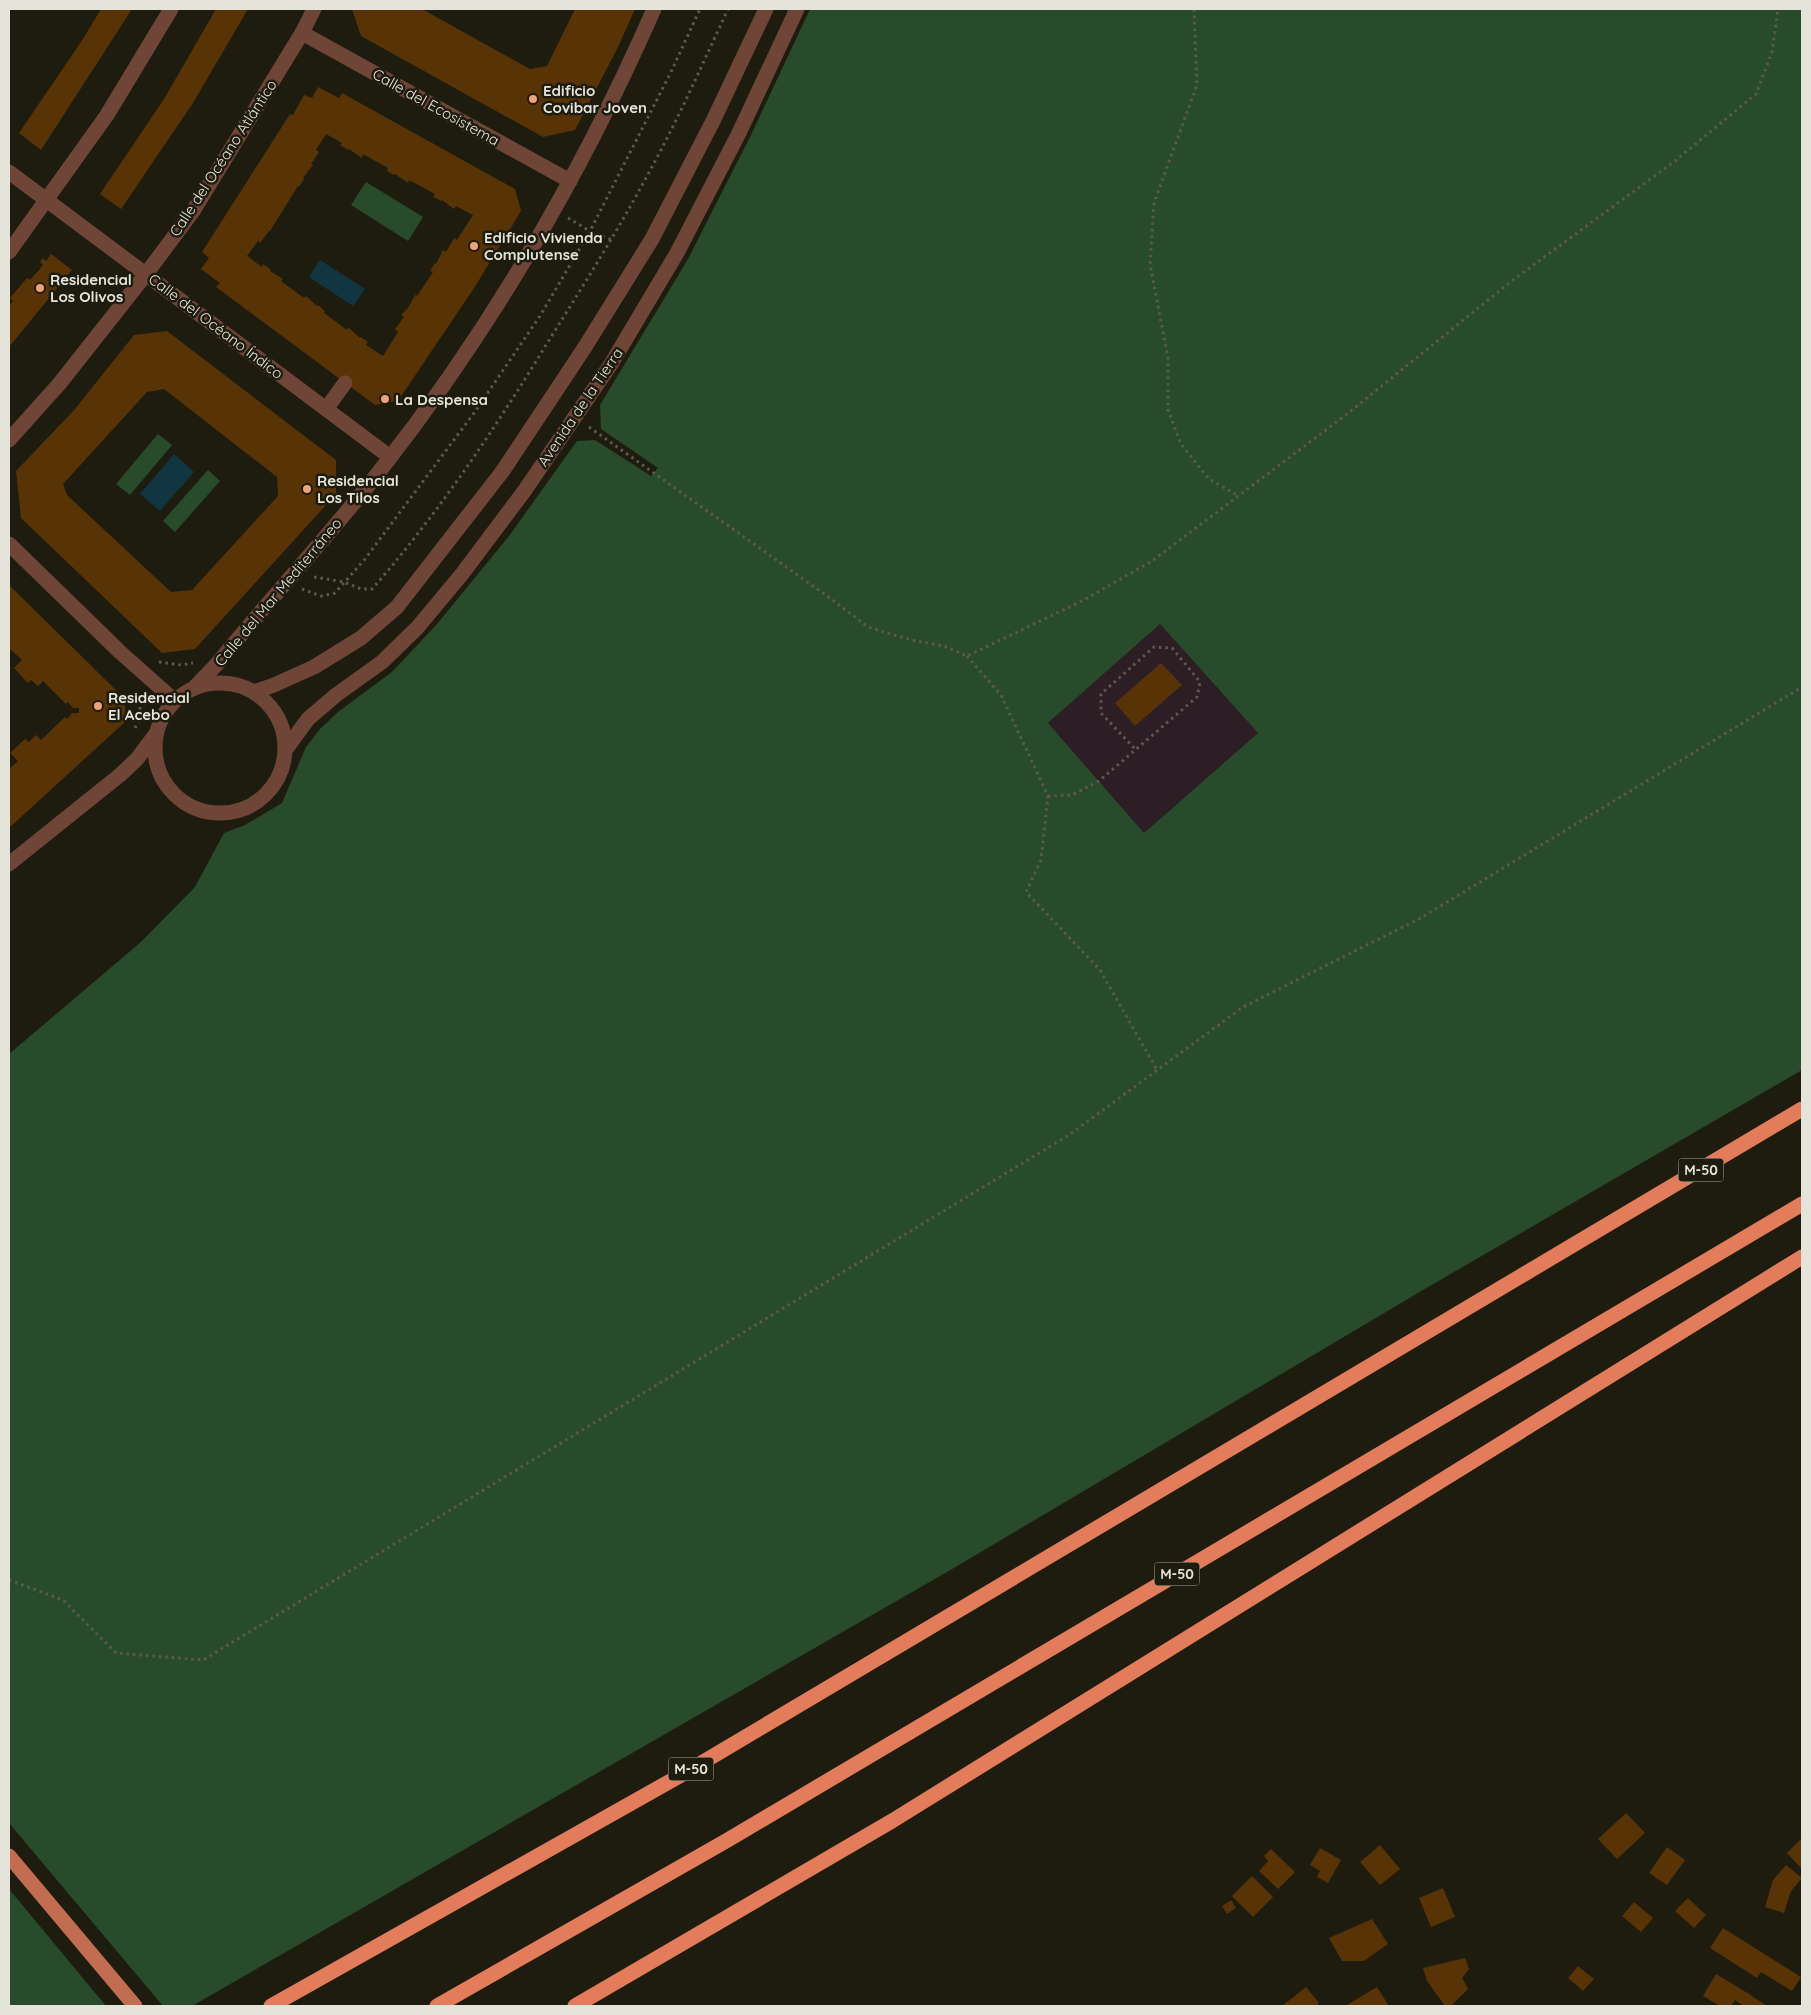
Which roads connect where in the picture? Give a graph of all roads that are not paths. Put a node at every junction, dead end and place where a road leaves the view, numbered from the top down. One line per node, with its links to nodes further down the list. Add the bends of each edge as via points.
1 (171, 9): 9 (street, via 107,115)
2 (314, 9): 6 (street, Calle del Océano Atlántico)
3 (654, 9): 8 (street, Calle del Mar Mediterráneo)
4 (766, 9): 18 (street, Avenida de la Tierra, via 652,239 586,348 502,472 397,607 361,638 314,667)
5 (797, 9): 21 (street, Avenida de la Tierra, via 677,253 611,364 496,528 417,628 382,662 308,719)
6 (302, 33): 8 (street, Calle del Ecosistema); 11 (street, Calle del Océano Atlántico, via 193,211)
7 (9, 172): 9 (street, Calle del Océano Índico)
8 (570, 180): 15 (street, Calle del Mar Mediterráneo, via 478,336)
9 (47, 201): 10 (street); 11 (street, Calle del Océano Índico)
10 (9, 252)
11 (146, 274): 13 (street, Calle del Océano Índico); 14 (street, Calle del Océano Atlántico, via 60,384)
12 (345, 383): 13 (street)
13 (326, 409): 15 (street, Calle del Océano Índico)
14 (9, 440)
15 (390, 457): 17 (street, Calle del Mar Mediterráneo, via 218,664)
16 (9, 544): 19 (street)
17 (195, 687): 18 (street, via 214,683 235,684); 19 (street)
18 (254, 692): 21 (street, via 277,716 284,732)
19 (174, 700): 20 (street, via 162,716)
20 (155, 735): 21 (street, via 154,755 160,775 171,792 188,806 209,813 232,813 264,797 276,783); 22 (street, via 120,775)
21 (286, 749)
22 (9, 864)
23 (1802, 1109): 28 (highway, M-50, via 683,1774)
24 (1802, 1204): 29 (highway, M-50, via 726,1841)
25 (1802, 1258): 30 (highway, via 892,1821)
26 (9, 1856): 27 (main road)
27 (135, 2006)
28 (271, 2006)
29 (437, 2006)
30 (575, 2006)

